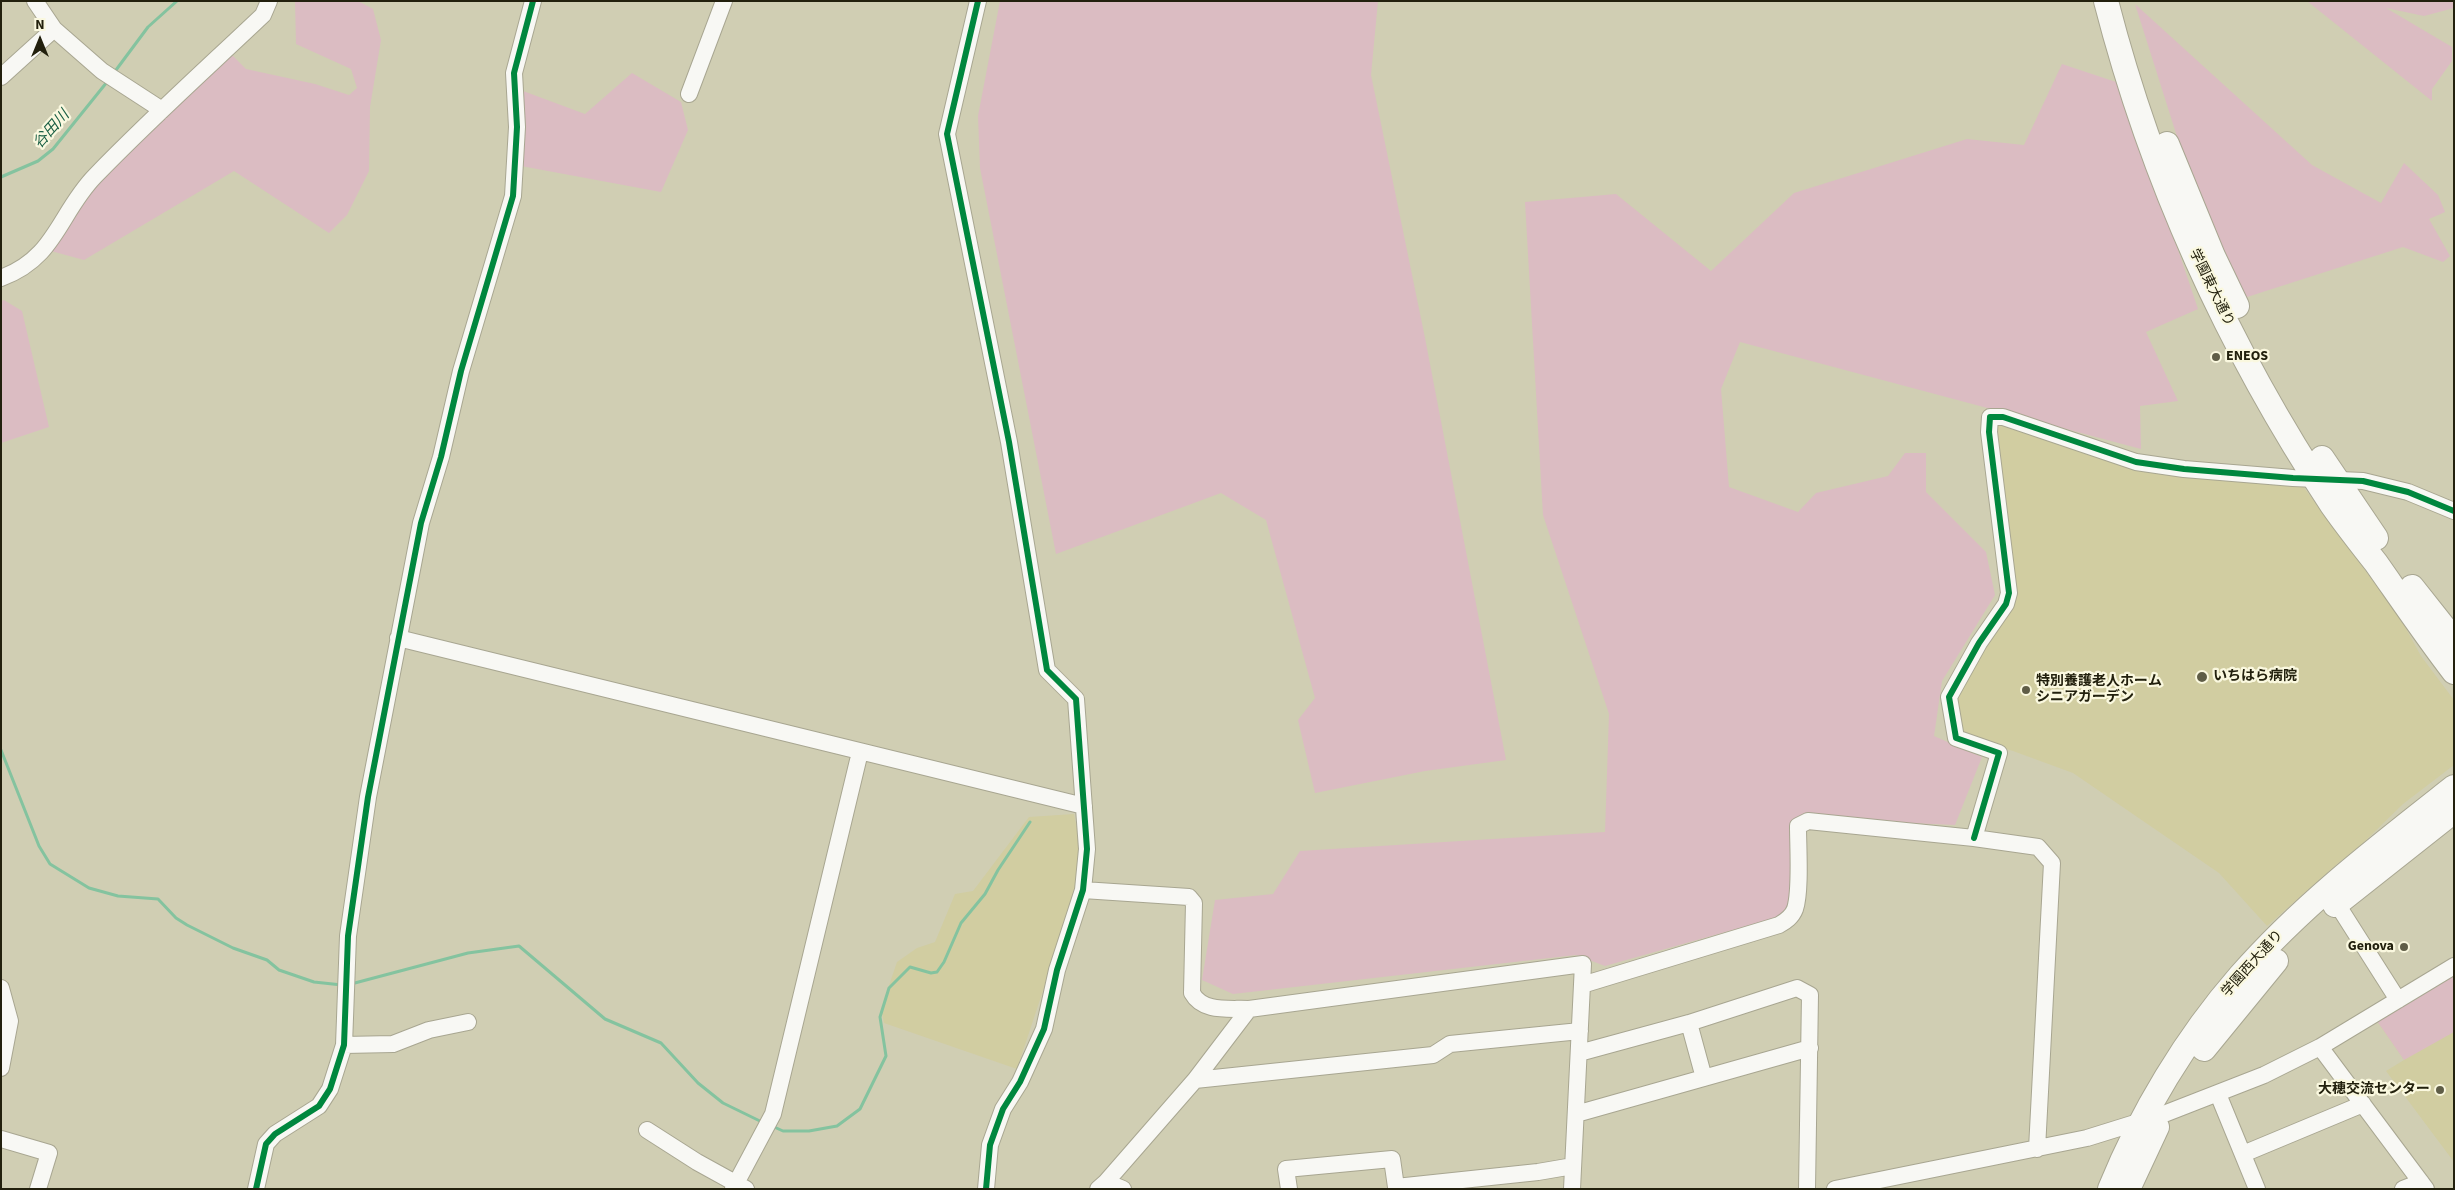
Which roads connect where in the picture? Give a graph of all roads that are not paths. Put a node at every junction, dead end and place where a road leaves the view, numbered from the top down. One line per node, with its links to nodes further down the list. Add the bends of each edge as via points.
1 (35, 1): 8 (street)
2 (269, 1): 11 (street, via 263,15)
3 (533, 1): 15 (street, via 514,73 517,127 513,196 461,371 441,457 421,523)
4 (724, 1): 10 (street)
5 (978, 1): 20 (street, via 948,134 1010,452 1047,670 1076,699)
6 (2106, 1): 13 (highway, 学園東大通り, via 2147,137 2197,261 2255,376)
7 (2122, 1): 13 (highway, 学園東大通り, via 2162,132 2213,256)
8 (54, 29): 9 (street); 11 (street, via 102,71)
9 (1, 77)
10 (690, 94)
11 (162, 110): 12 (street, via 93,178 38,256 25,267)
12 (1, 278)
13 (2326, 480): 14 (street, via 2380,484); 16 (highway, 学園東大通り); 17 (highway, 学園東大通り, via 2333,506); 22 (street, via 2156,466 2003,416 1990,416 1989,432 2009,593 2006,604 1982,637 1949,697 1956,738 1999,753)
14 (2454, 511)
15 (398, 638): 18 (street); 33 (street, via 368,798 348,936)
16 (2454, 640)
17 (2454, 672)
18 (860, 752): 20 (street); 51 (street, via 773,1114)
19 (2454, 787): 43 (highway, 学園西大通り, via 2328,889 2247,969 2188,1044)
20 (1084, 806): 23 (street, via 1088,849)
21 (2454, 811): 24 (highway, 学園西大通り)
22 (1974, 838): 26 (street, via 1808,821 1798,826 1797,896 1795,910 1788,920); 46 (street, via 2038,847 2052,863)
23 (1083, 890): 29 (street, via 1189,897 1194,903 1192,994 1197,1002 1208,1007); 54 (street, via 1057,970 1044,1029 1020,1082 1003,1109 990,1145)
24 (2337, 904): 28 (street); 43 (highway, 学園西大通り, via 2264,973)
25 (2454, 966): 28 (street)
26 (1582, 985): 29 (street, via 1583,964); 32 (street)
27 (1, 988): 37 (street, via 10,1021)
28 (2398, 1000): 34 (street)
29 (1249, 1008): 39 (street)
30 (468, 1022): 33 (street, via 429,1030 392,1044)
31 (1689, 1023): 35 (street, via 1797,988 1810,995); 36 (street); 38 (street)
32 (1580, 1031): 36 (street); 39 (street, via 1450,1044 1433,1055)
33 (344, 1045): 53 (street, via 330,1089 319,1106 275,1134 266,1144)
34 (2320, 1047): 40 (street); 41 (street)
35 (1810, 1048): 38 (street); 58 (street)
36 (1579, 1053): 42 (street)
37 (1, 1068)
38 (1704, 1078): 42 (street)
39 (1195, 1080): 50 (street)
40 (2218, 1094): 43 (street); 47 (street)
41 (2364, 1104): 47 (street); 49 (street)
42 (1576, 1114): 48 (street)
43 (2154, 1117): 46 (street, via 2087,1138); 60 (highway, 学園西大通り); 61 (highway, 学園西大通り)
44 (647, 1130): 51 (street)
45 (1, 1139): 52 (street, via 49,1153)
46 (2037, 1149): 59 (street)
47 (2243, 1154): 62 (street)
48 (1573, 1166): 56 (street, via 1396,1187 1392,1159 1286,1169); 57 (street)
49 (2423, 1185): 63 (street)
50 (1102, 1186): 55 (street)
51 (739, 1187)
52 (38, 1189)
53 (256, 1189)
54 (986, 1189)
55 (1123, 1189)
56 (1289, 1189)
57 (1572, 1189)
58 (1807, 1189)
59 (1835, 1189)
60 (2110, 1189)
61 (2128, 1189)
62 (2257, 1189)
63 (2403, 1189)

